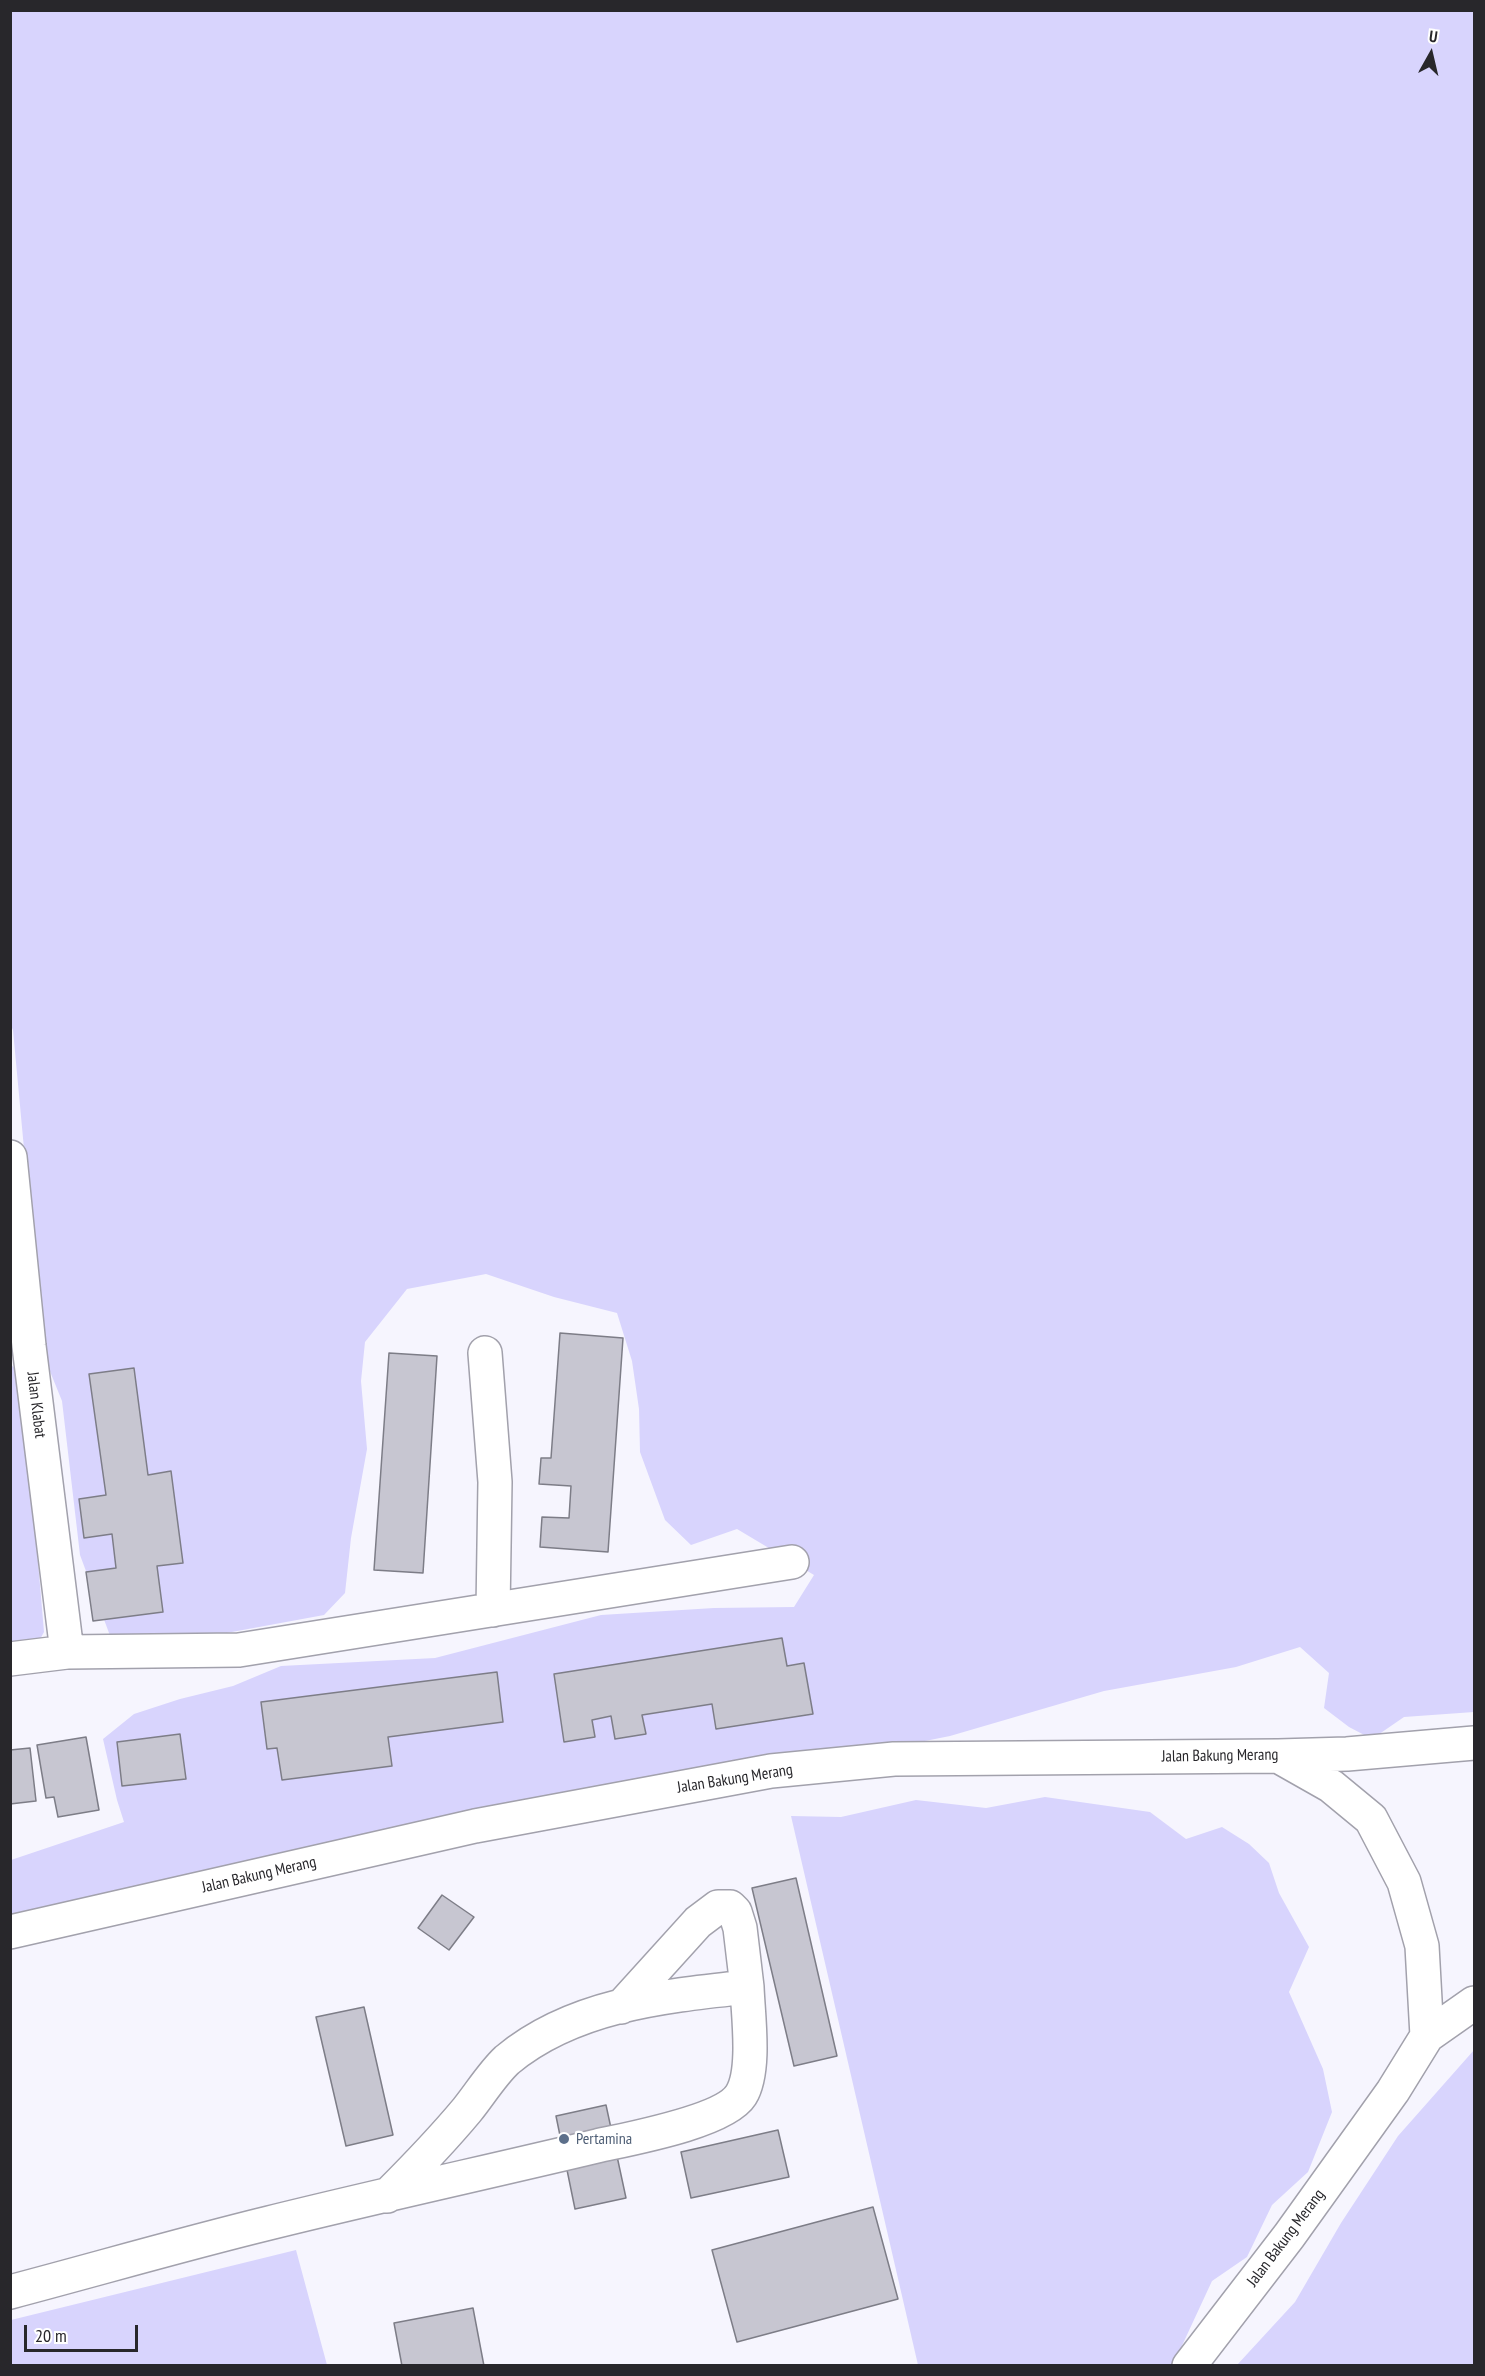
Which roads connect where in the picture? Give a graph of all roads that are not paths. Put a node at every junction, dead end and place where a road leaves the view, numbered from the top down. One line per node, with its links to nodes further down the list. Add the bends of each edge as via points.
1 (10, 1157): 2 (street, Jalan Klabat)
2 (20, 1347): 6 (street, Jalan Klabat)
3 (485, 1353): 5 (street, via 495,1482)
4 (792, 1562): 5 (street)
5 (493, 1610): 6 (street, via 239,1650)
6 (67, 1652): 7 (street)
7 (10, 1659)
8 (1474, 1743): 9 (street, Jalan Bakung Merang)
9 (1278, 1756): 10 (street, Jalan Bakung Merang, via 894,1759 771,1772 475,1826); 14 (street, via 1331,1786 1371,1820 1404,1882 1422,1946)
10 (10, 1932)
11 (747, 1987): 13 (street); 13 (street, via 735,1912 730,1907 718,1907 698,1922); 15 (street, via 750,2050 746,2078 741,2095 729,2107 680,2126)
12 (1474, 2003): 14 (street, Jalan Bakung Merang)
13 (621, 2007): 15 (street, via 579,2018 537,2037 505,2062 425,2158)
14 (1427, 2036): 17 (street, Jalan Bakung Merang, via 1288,2236)
15 (387, 2196): 16 (street)
16 (10, 2292)
17 (1189, 2366)

